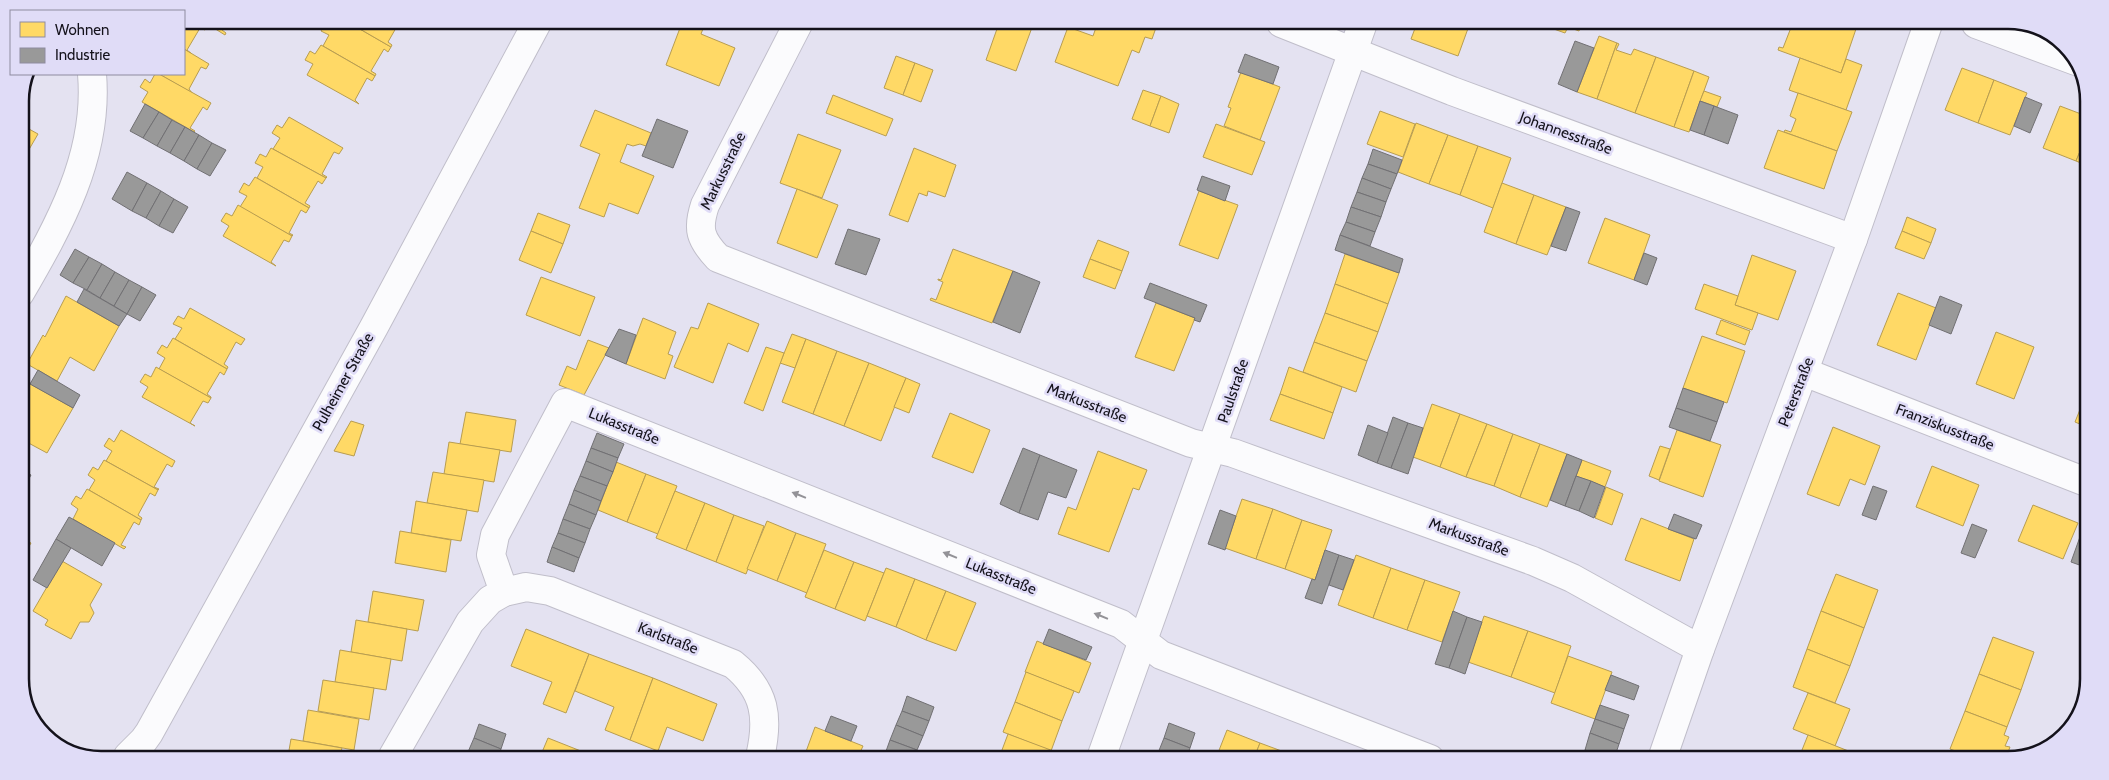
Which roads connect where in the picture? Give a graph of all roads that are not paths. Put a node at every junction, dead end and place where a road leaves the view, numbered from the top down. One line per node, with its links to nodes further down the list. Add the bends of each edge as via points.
1 (534, 29): 18 (street, Pulheimer Straße, via 374,327)
2 (795, 29): 13 (street, Markusstraße, via 705,204 700,222 701,236 709,249 718,258 757,274 1182,440)
3 (1296, 29): 7 (street, Johannesstraße)
4 (1361, 29): 7 (street, Paulstraße)
5 (1926, 29): 10 (street, Peterstraße)
6 (1990, 29): 8 (street)
7 (1353, 51): 10 (street, Johannesstraße, via 1452,91); 13 (street, Paulstraße)
8 (2065, 57)
9 (92, 75): 11 (street, via 92,104 83,162 73,193)
10 (1853, 239): 12 (street, Peterstraße)
11 (29, 277)
12 (1804, 372): 14 (street, Franziskusstraße); 17 (street, Peterstraße)
13 (1213, 448): 16 (street, Paulstraße); 17 (street, Markusstraße, via 1533,561 1572,578)
14 (2080, 480)
15 (504, 592): 16 (street, Lukasstraße, one-way to 15, via 1121,624 565,403 495,535 491,555); 19 (street, Karlstraße, via 490,600 470,622); 20 (street, Karlstraße, via 526,587 550,591 734,664 756,688 763,705 765,721)
16 (1142, 640): 21 (street, Paulstraße); 22 (street, Lukasstraße, via 1161,654)
17 (1700, 648): 23 (street, Peterstraße)
18 (139, 751)
19 (397, 751)
20 (761, 751)
21 (1103, 751)
22 (1410, 751)
23 (1665, 751)

